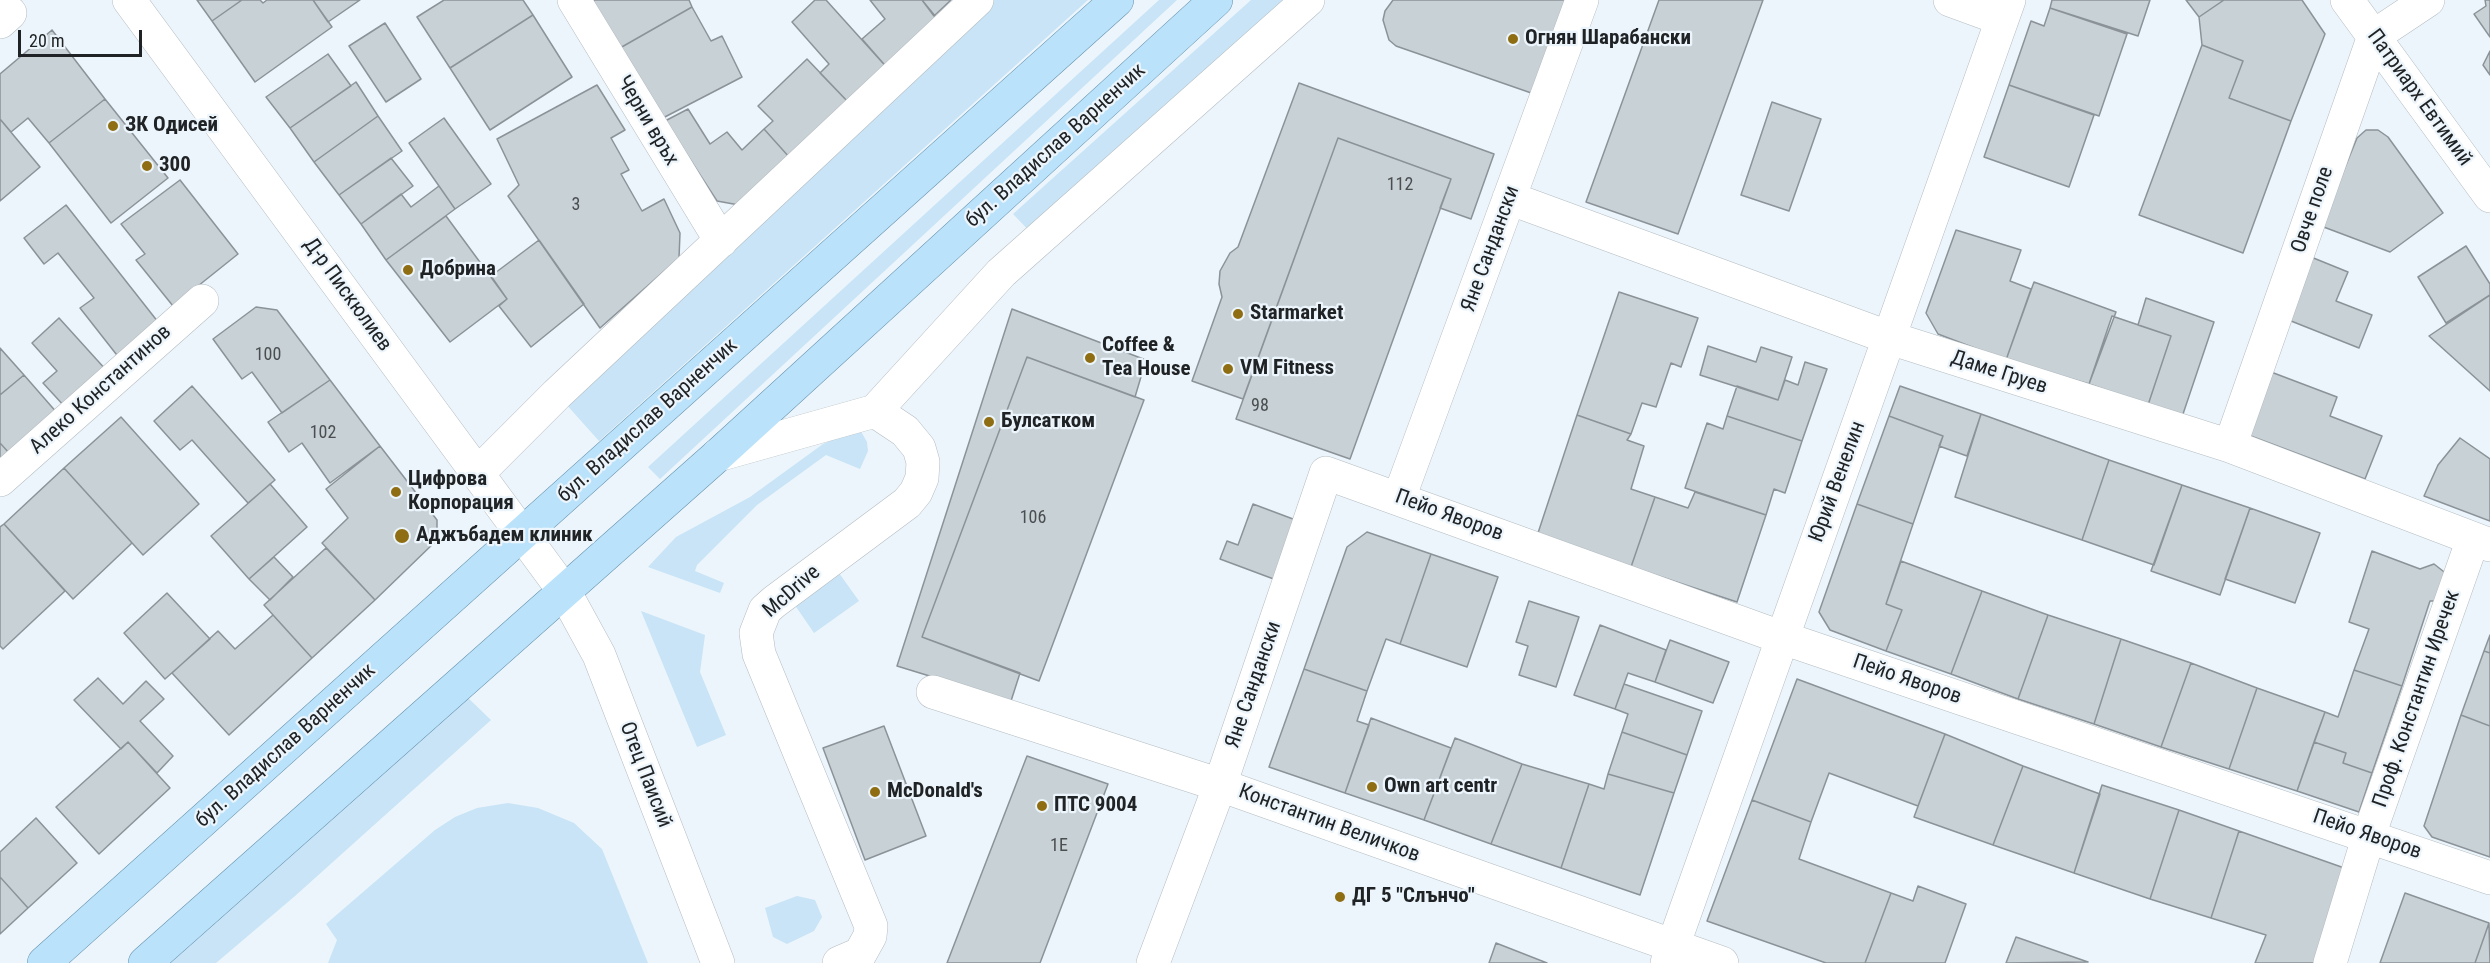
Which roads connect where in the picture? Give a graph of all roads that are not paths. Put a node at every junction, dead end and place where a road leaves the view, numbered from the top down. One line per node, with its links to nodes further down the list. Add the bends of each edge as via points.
1 (129, 0): 21 (street, Д-р Пискюлиев)
2 (574, 0): 15 (street, Черни връх)
3 (977, 0): 15 (street)
4 (1118, 0): 25 (main road, бул. Владислав Варненчик)
5 (1216, 0): 20 (main road, бул. Владислав Варненчик)
6 (1308, 0): 18 (street, via 1001,273)
7 (1582, 0): 14 (street, Яне Сандански)
8 (1950, 0): 11 (street)
9 (2347, 0): 12 (street, Патриарх Евтимий)
10 (2428, 0): 12 (street)
11 (2006, 10): 17 (street, Юрий Венелин)
12 (2374, 36): 13 (street, Патриарх Евтимий); 19 (street, Овче поле)
13 (2490, 196)
14 (1509, 198): 17 (street, Даме Груев); 24 (street, Яне Сандански)
15 (721, 241): 21 (street)
16 (202, 301): 23 (street, Алеко Константинов)
17 (1890, 338): 19 (street, Даме Груев); 28 (street, Юрий Венелин)
18 (875, 411): 20 (street); 38 (street, McDrive, via 905,431 919,448 922,478 916,492 907,503 774,602 765,610 756,633 759,654 871,926 860,954)
19 (2230, 446): 26 (street, Даме Груев)
20 (718, 455): 27 (main road, бул. Владислав Варненчик)
21 (478, 473): 25 (street, Д-р Пискюлиев)
22 (1326, 473): 24 (street, Пейо Яворов); 30 (street, Яне Сандански)
23 (0, 480)
24 (1399, 498): 28 (street, Пейо Яворов)
25 (522, 535): 27 (street, Д-р Пискюлиев); 35 (main road, бул. Владислав Варненчик)
26 (2482, 542): 31 (street, Проф. Константин Иречек)
27 (564, 591): 34 (street, Отец Паисий, via 599,655); 36 (main road, бул. Владислав Варненчик)
28 (1783, 638): 31 (street, Пейо Яворов); 33 (street, Юрий Венелин)
29 (933, 692): 30 (street, Константин Величков)
30 (1220, 785): 33 (street, Константин Величков); 39 (street, Яне Сандански)
31 (2369, 835): 32 (street, Пейо Яворов); 41 (street, Проф. Константин Иречек)
32 (2490, 878)
33 (1670, 955): 40 (street, Константин Величков)
34 (715, 956): 37 (street)
35 (44, 963)
36 (145, 963)
37 (744, 963)
38 (839, 963)
39 (1154, 963)
40 (1722, 963)
41 (2330, 963)

